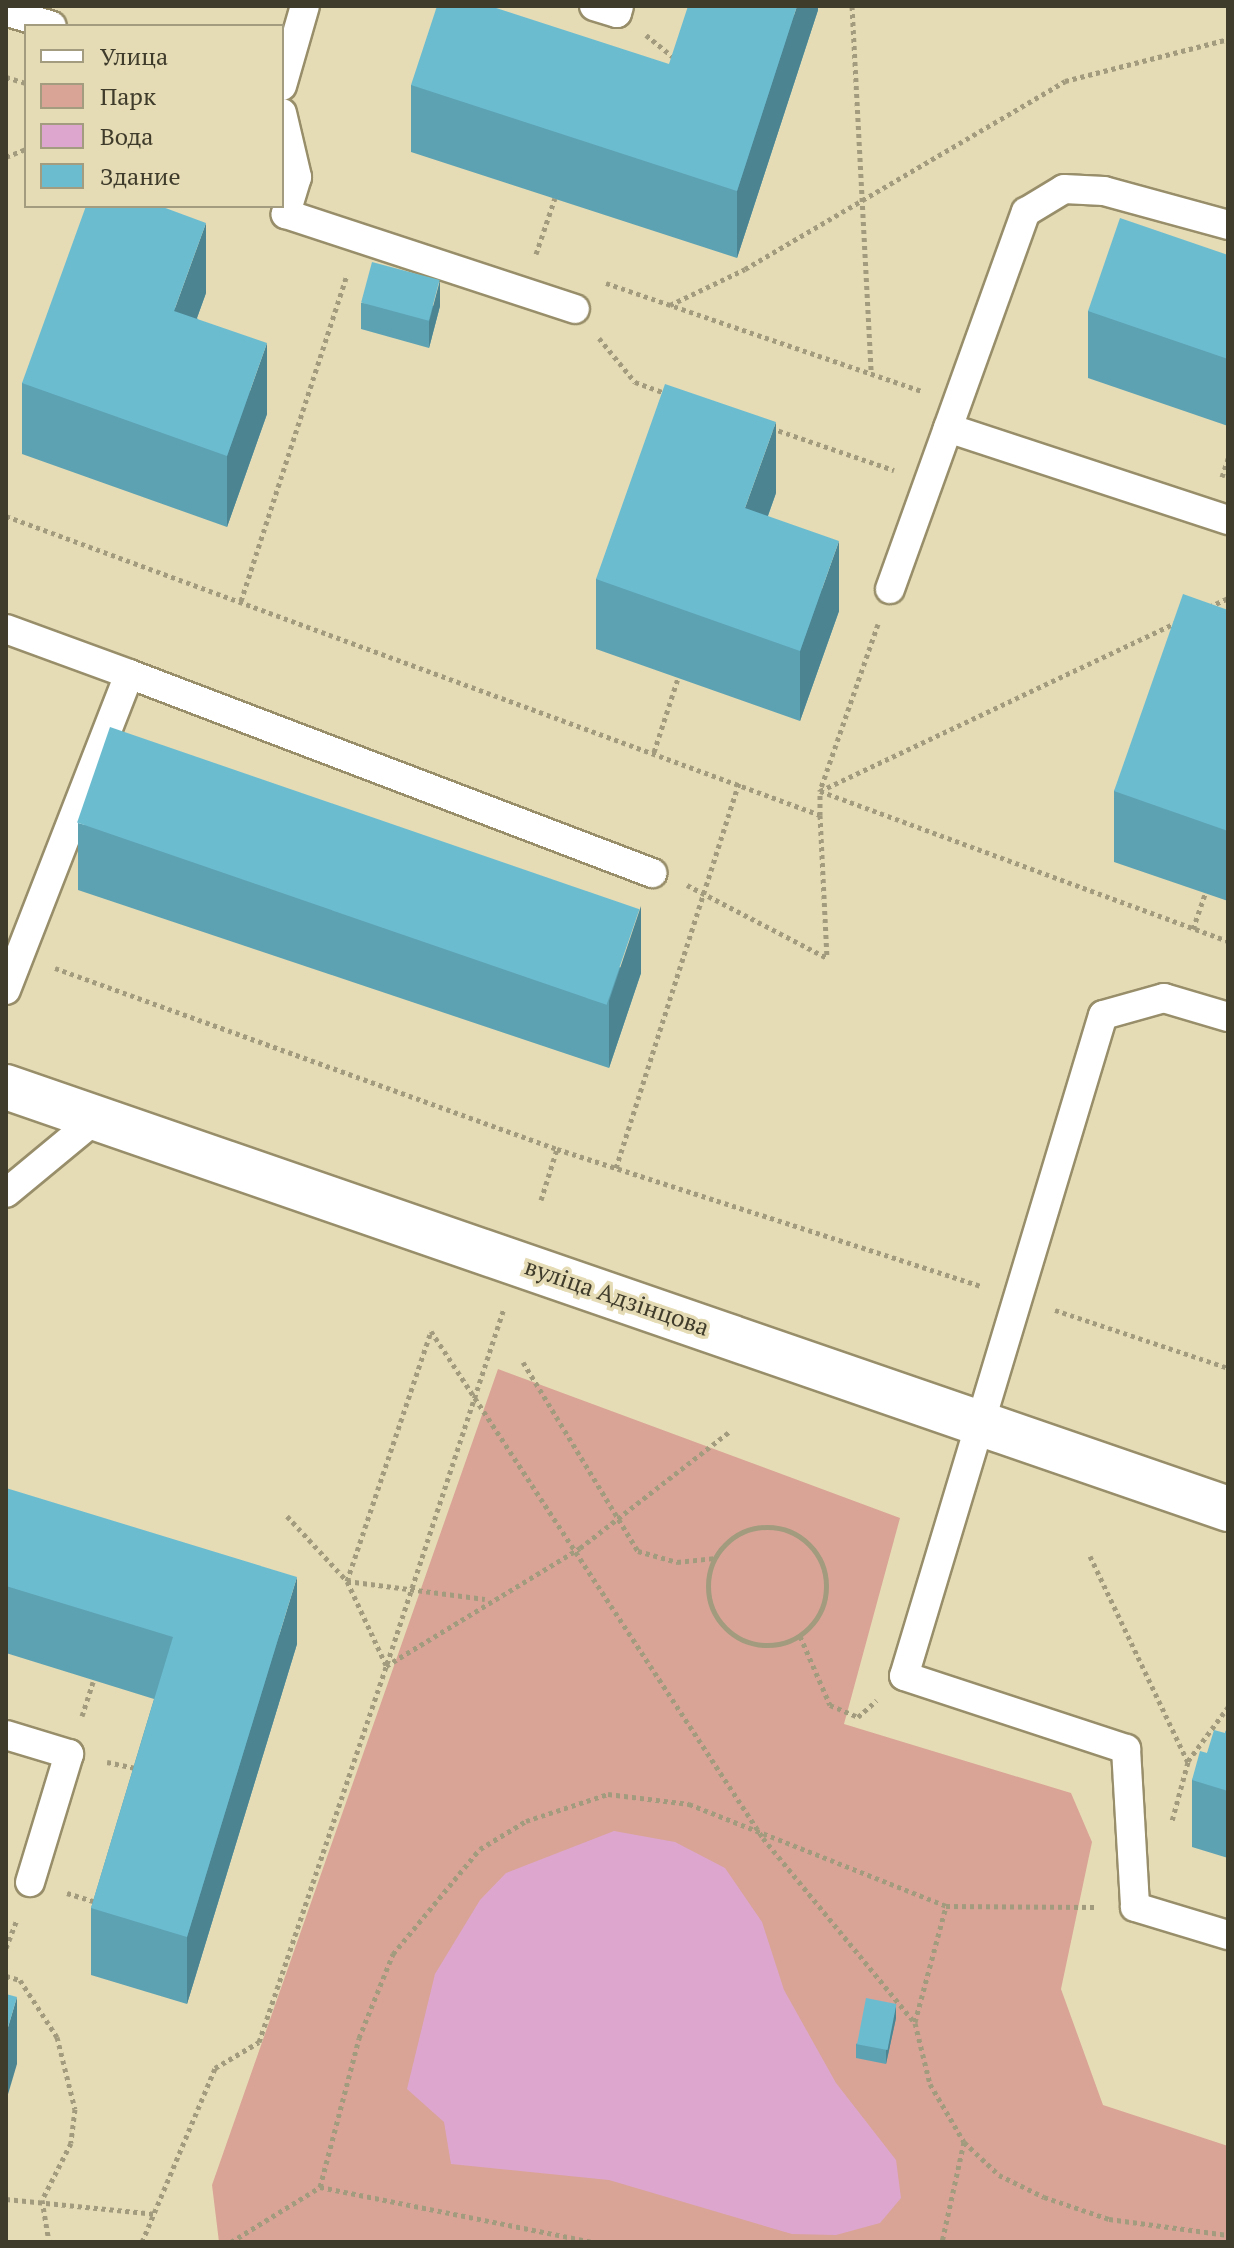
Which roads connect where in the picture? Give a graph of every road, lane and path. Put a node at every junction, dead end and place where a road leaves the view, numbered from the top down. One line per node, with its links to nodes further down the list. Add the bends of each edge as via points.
1 (305, 6): 8 (lane)
2 (852, 6): 10 (path)
3 (610, 8): 7 (path)
4 (6, 11): 5 (lane)
5 (46, 24)
6 (1228, 39): 10 (path, via 1065,81)
7 (689, 69)
8 (284, 79)
9 (284, 122): 13 (lane, via 297,177 286,214)
10 (862, 195): 18 (path, via 745,269); 20 (path)
11 (555, 198): 15 (path)
12 (1228, 225): 22 (lane, via 1104,191 1064,189 1026,212)
13 (359, 238): 19 (lane); 29 (path)
14 (520, 253): 15 (path)
15 (535, 258): 16 (path)
16 (550, 263)
17 (595, 279): 18 (path)
18 (670, 305): 20 (path)
19 (575, 309): 21 (path, via 635,382)
20 (871, 373): 22 (path)
21 (679, 397)
22 (953, 415): 24 (lane); 26 (lane)
23 (767, 427): 24 (path)
24 (929, 482): 27 (lane)
25 (6, 516): 29 (path)
26 (1228, 520)
27 (890, 589): 37 (path)
28 (1228, 598): 30 (path)
29 (241, 601): 35 (path)
30 (1200, 612)
31 (1186, 618): 37 (path)
32 (6, 629): 33 (lane)
33 (129, 674): 39 (lane); 44 (lane)
34 (678, 678): 35 (path)
35 (654, 752): 36 (path)
36 (739, 783): 38 (path); 40 (path)
37 (820, 791): 38 (path); 42 (path)
38 (820, 815): 40 (path, via 827,958)
39 (652, 873)
40 (704, 891): 50 (path)
41 (1205, 894): 42 (path)
42 (1193, 929): 43 (path)
43 (1228, 941)
44 (18, 955): 45 (lane); 49 (path)
45 (6, 990)
46 (1228, 1017): 53 (lane, via 1164,998 1103,1015)
47 (6, 1087): 48 (main road, вуліца Адзінцова)
48 (98, 1117): 51 (lane); 58 (main road, вуліца Адзінцова)
49 (557, 1149): 50 (path); 52 (path)
50 (616, 1168): 53 (path)
51 (6, 1193)
52 (541, 1200)
53 (1015, 1297): 56 (path); 58 (lane)
54 (507, 1301): 57 (path)
55 (523, 1362): 62 (path)
56 (1228, 1368)
57 (475, 1396): 63 (path); 66 (path, via 431,1331); 67 (path)
58 (976, 1422): 60 (main road, вуліца Адзінцова); 71 (lane)
59 (729, 1432): 62 (path)
60 (1228, 1509)
61 (287, 1516): 66 (path)
62 (616, 1518): 63 (path); 65 (path, via 638,1551 677,1562)
63 (580, 1548): 68 (path); 75 (path)
64 (1090, 1556): 74 (path)
65 (714, 1558): 69 (path, via 708,1596 727,1630 762,1645); 69 (path, via 727,1542 762,1526 807,1542 827,1586 824,1605)
66 (347, 1581): 67 (path); 70 (path)
67 (411, 1590): 68 (path); 70 (path)
68 (486, 1599): 70 (path)
69 (800, 1636): 71 (path, via 830,1705 858,1717)
70 (386, 1666): 87 (path, via 259,2042 215,2068)
71 (904, 1676): 79 (lane, via 1126,1749)
72 (1228, 1707): 74 (path)
73 (6, 1735): 77 (lane, via 69,1754)
74 (1188, 1762): 76 (path)
75 (763, 1838): 78 (path); 82 (path); 84 (path, via 689,1804 608,1794 526,1821 480,1849 393,1954 359,2038)
76 (1168, 1838)
77 (30, 1882)
78 (946, 1906): 79 (path); 82 (path)
79 (1135, 1907): 80 (lane)
80 (1228, 1935)
81 (6, 1976): 86 (path, via 20,1980 57,2037 75,2109 71,2143)
82 (915, 2023): 83 (path, via 930,2084)
83 (964, 2142): 88 (path, via 999,2175 1044,2197 1109,2219); 93 (path)
84 (320, 2187): 91 (path); 92 (path)
85 (6, 2199): 86 (path)
86 (42, 2200): 87 (path); 89 (path)
87 (156, 2214): 90 (path)
88 (1228, 2235)
89 (49, 2242)
90 (142, 2242)
91 (231, 2242)
92 (594, 2242)
93 (942, 2242)

